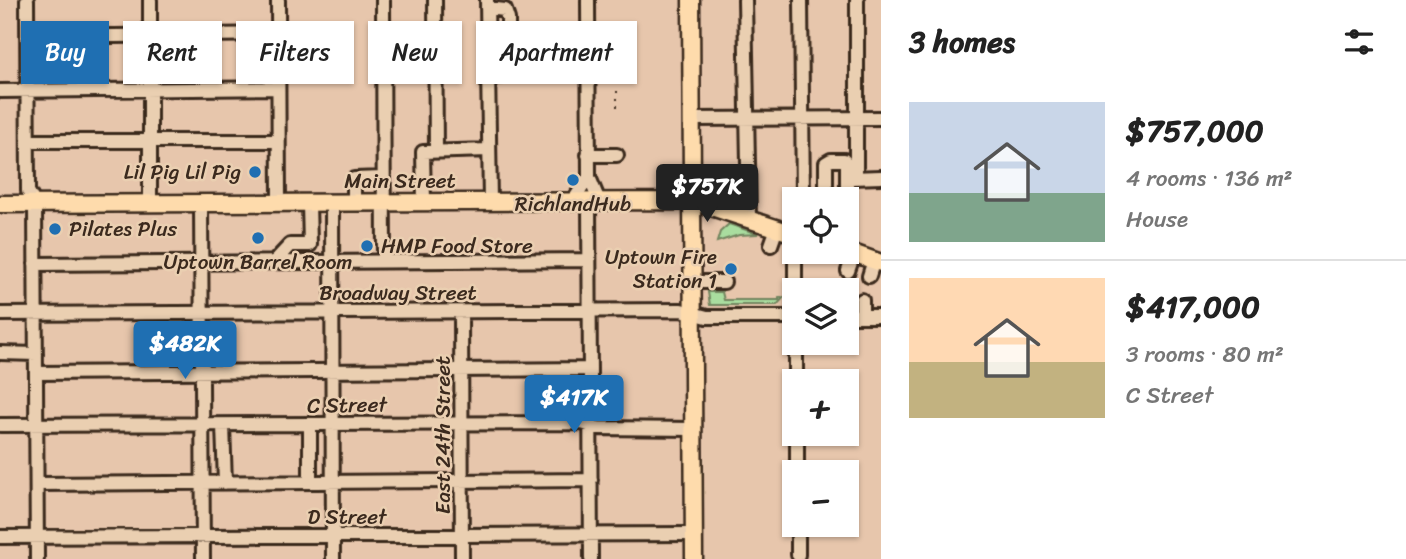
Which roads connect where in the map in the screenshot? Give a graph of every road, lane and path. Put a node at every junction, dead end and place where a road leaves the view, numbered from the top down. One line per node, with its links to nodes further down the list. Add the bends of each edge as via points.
1 (27, 0): 12 (street)
2 (150, 0): 13 (street)
3 (278, 0): 14 (street)
4 (383, 0): 40 (street)
5 (435, 0): 35 (street)
6 (588, 0): 36 (street)
7 (691, 0): 28 (main road)
8 (745, 0): 29 (street)
9 (801, 0): 30 (street)
10 (857, 0): 26 (street)
11 (487, 4): 15 (street, via 505,10)
12 (27, 21)
13 (149, 21)
14 (278, 21)
15 (508, 21)
16 (27, 84): 23 (street)
17 (149, 84): 21 (street)
18 (278, 84): 20 (street)
19 (489, 84): 34 (street)
20 (278, 88): 21 (street); 32 (street)
21 (149, 89): 23 (street); 33 (street)
22 (0, 90): 23 (street)
23 (27, 90): 31 (street)
24 (617, 91): 25 (path)
25 (617, 107)
26 (857, 118): 27 (street); 30 (street); 41 (street)
27 (881, 118)
28 (692, 119): 29 (street); 46 (main road)
29 (748, 119): 30 (street); 58 (street)
30 (801, 119): 42 (street)
31 (28, 141): 33 (street); 57 (street, via 28,191)
32 (278, 141): 33 (street); 55 (street)
33 (150, 142): 53 (street)
34 (489, 150): 35 (street); 52 (street)
35 (429, 152): 51 (street)
36 (589, 155): 37 (street); 38 (street)
37 (617, 155)
38 (589, 177): 45 (street); 45 (street)
39 (881, 177): 41 (street)
40 (383, 178): 49 (street, via 354,179); 50 (street)
41 (852, 178): 43 (street, via 846,161 827,161); 44 (street)
42 (803, 187)
43 (826, 187)
44 (851, 187)
45 (587, 201): 46 (main road, Main Street); 52 (main road, Main Street); 63 (street)
46 (692, 201): 58 (main road, Main Street); 72 (main road)
47 (309, 202): 48 (main road, Main Street); 55 (main road, Main Street); 65 (street, via 310,245 290,245)
48 (332, 202): 49 (main road, Main Street); 66 (street)
49 (354, 202): 50 (main road, Main Street)
50 (384, 202): 51 (main road, Main Street); 64 (street)
51 (424, 202): 52 (main road, Main Street)
52 (490, 202)
53 (150, 203): 54 (main road, Main Street); 57 (main road, Main Street)
54 (201, 203): 55 (main road, Main Street); 67 (street)
55 (279, 203)
56 (0, 204): 57 (main road, Main Street)
57 (35, 204): 68 (street)
58 (749, 218): 59 (main road, Main Street)
59 (777, 228): 60 (main road, Main Street); 61 (street)
60 (782, 230)
61 (771, 245)
62 (859, 258): 70 (main road)
63 (589, 260): 64 (street); 75 (street)
64 (384, 261): 66 (street)
65 (274, 262): 66 (street); 67 (street)
66 (332, 262): 78 (street)
67 (201, 263): 68 (street); 77 (street)
68 (35, 264): 81 (street)
69 (849, 264): 71 (street)
70 (875, 266)
71 (848, 271)
72 (693, 282): 73 (street); 79 (main road)
73 (724, 282)
74 (862, 300): 82 (street)
75 (590, 311): 76 (street, Broadway Street); 79 (street, Broadway Street); 87 (street)
76 (461, 312): 78 (street, Broadway Street); 88 (street, East 24th Street)
77 (202, 313): 78 (street, Broadway Street); 81 (street, Broadway Street); 90 (street)
78 (332, 313): 89 (street)
79 (693, 313): 84 (street, Broadway Street); 100 (main road)
80 (0, 314): 81 (street, Broadway Street)
81 (36, 314): 86 (street)
82 (862, 316): 83 (street)
83 (881, 316)
84 (782, 317)
85 (0, 353): 86 (street)
86 (36, 354): 91 (street)
87 (590, 369): 88 (street); 99 (street)
88 (462, 370): 89 (street); 92 (street, East 24th Street)
89 (332, 371): 90 (street); 94 (street)
90 (202, 372): 91 (street); 93 (street)
91 (36, 373): 96 (street)
92 (462, 423): 94 (street, C Street); 99 (street, C Street); 102 (street, East 24th Street)
93 (202, 424): 96 (street, C Street); 97 (street, C Street); 106 (street)
94 (332, 424): 98 (street, C Street); 105 (street)
95 (0, 425): 96 (street, C Street)
96 (36, 425): 107 (street)
97 (223, 425): 98 (street, C Street); 103 (street)
98 (310, 425): 104 (street)
99 (591, 426): 100 (street, C Street); 101 (street)
100 (693, 429): 108 (main road)
101 (591, 480): 102 (street); 110 (street)
102 (462, 481): 105 (street); 109 (street, East 24th Street)
103 (225, 482): 104 (street); 106 (street)
104 (310, 482): 105 (street)
105 (333, 482): 114 (street)
106 (202, 483): 107 (street); 113 (street)
107 (37, 484): 112 (street)
108 (693, 534): 110 (street, D Street); 122 (main road)
109 (462, 536): 110 (street, D Street); 114 (street, D Street); 120 (street, East 24th Street)
110 (591, 536): 121 (street)
111 (0, 537): 112 (street, D Street)
112 (37, 537): 113 (street, D Street); 117 (street)
113 (203, 537): 114 (street, D Street); 118 (street)
114 (333, 537): 119 (street)
115 (797, 537): 116 (street)
116 (798, 555)
117 (37, 559)
118 (203, 559)
119 (333, 559)
120 (462, 559)
121 (591, 559)
122 (694, 559)

